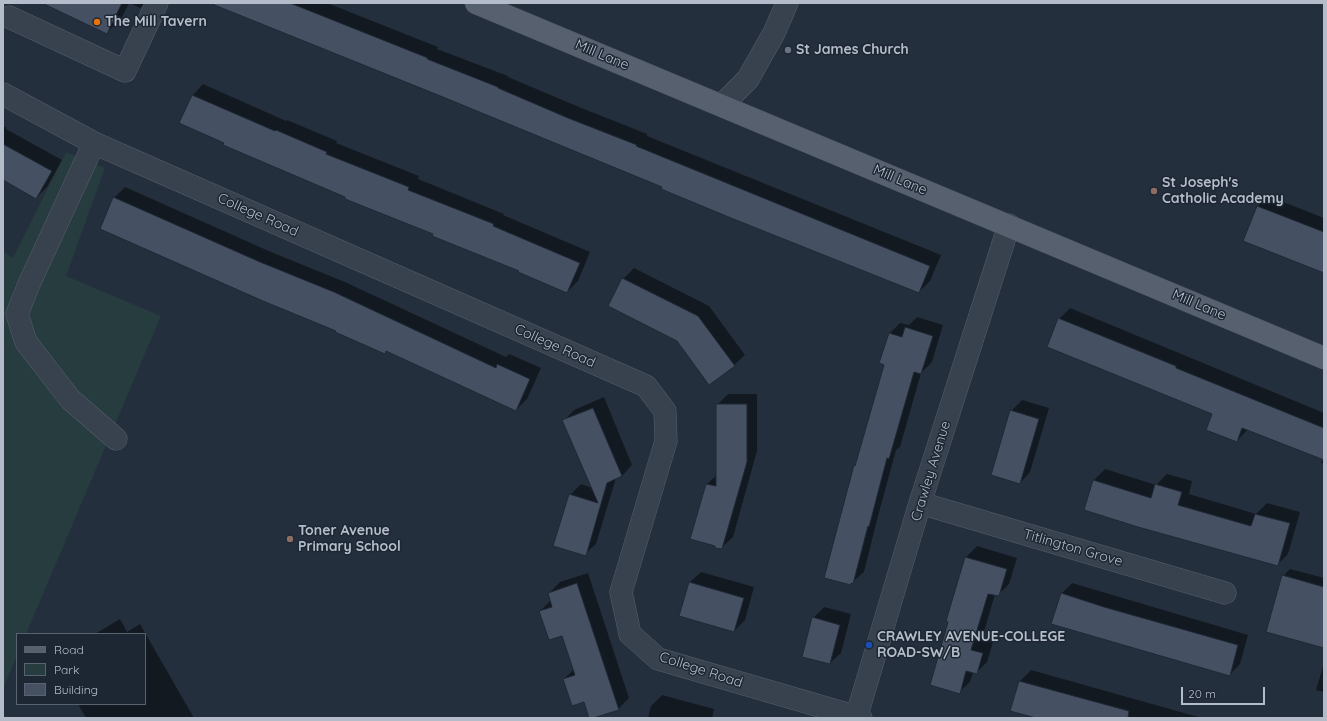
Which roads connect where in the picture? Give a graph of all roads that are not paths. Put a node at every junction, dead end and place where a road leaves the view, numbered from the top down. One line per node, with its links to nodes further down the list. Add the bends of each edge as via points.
1 (157, 3): 4 (street, via 125,71)
2 (476, 3): 6 (main road, Mill Lane)
3 (787, 3): 6 (street, via 774,33 748,79)
4 (9, 17)
5 (3, 94): 7 (street, College Road)
6 (722, 105): 8 (main road, Mill Lane)
7 (94, 143): 10 (street, via 17,314 26,342 70,399); 13 (street, College Road, via 646,386 665,411 666,441 621,592 630,634 658,659)
8 (1008, 225): 9 (main road, Mill Lane); 11 (street, Crawley Avenue)
9 (1324, 358)
10 (116, 439)
11 (920, 504): 12 (street, Titlington Grove); 13 (street, Crawley Avenue)
12 (1225, 593)
13 (858, 718)

